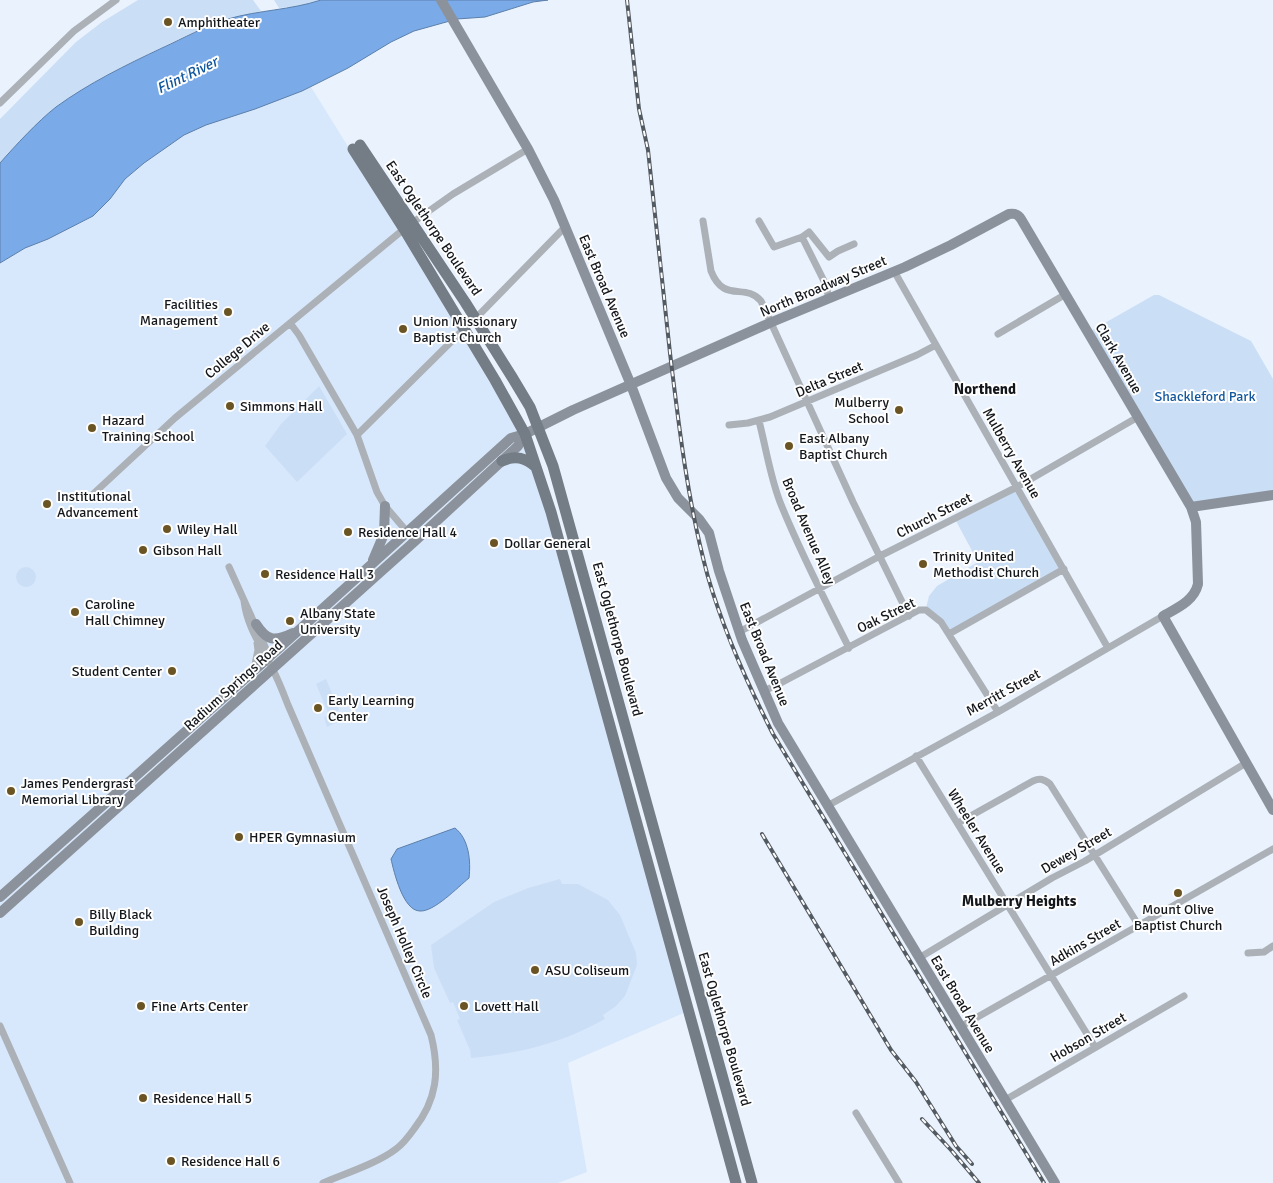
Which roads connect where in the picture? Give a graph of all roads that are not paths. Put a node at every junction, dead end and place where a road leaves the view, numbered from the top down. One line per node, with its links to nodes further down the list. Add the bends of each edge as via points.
1 (116, 0): 3 (street, via 74,31)
2 (441, 0): 5 (main road, East Broad Avenue)
3 (0, 104)
4 (356, 147): 9 (main road, East Oglethorpe Boulevard)
5 (528, 149): 9 (street, College Drive, via 453,194); 10 (main road, East Broad Avenue)
6 (1021, 219): 14 (main road, North Broadway Street, via 1019,215 1009,214); 15 (main road, Clark Avenue)
7 (703, 221): 18 (street, via 714,279 729,291 753,293)
8 (758, 221): 11 (street, via 774,247)
9 (408, 226): 13 (main road, East Oglethorpe Boulevard); 17 (main road, East Oglethorpe Boulevard); 19 (street, College Drive)
10 (565, 227): 17 (street); 23 (main road, East Broad Avenue)
11 (802, 237): 12 (street, via 810,232 829,257); 16 (street)
12 (854, 244)
13 (422, 259): 17 (main road, via 464,314); 20 (main road, East Oglethorpe Boulevard)
14 (894, 271): 16 (main road, North Broadway Street); 22 (street, Mulberry Avenue)
15 (1066, 294): 21 (street); 25 (main road, Clark Avenue)
16 (830, 298): 18 (main road, North Broadway Street)
17 (476, 318): 28 (main road, East Oglethorpe Boulevard, via 523,395)
18 (772, 322): 23 (main road, North Broadway Street); 24 (street)
19 (290, 323): 30 (street); 35 (street, College Drive, via 175,418)
20 (464, 329): 29 (main road, East Oglethorpe Boulevard); 30 (street)
21 (998, 334)
22 (936, 345): 24 (street, Delta Street); 33 (street, Mulberry Avenue)
23 (631, 385): 28 (main road, North Broadway Street); 51 (main road, East Broad Avenue, via 671,487 710,533)
24 (807, 402): 26 (street, Delta Street); 40 (street)
25 (1138, 417): 33 (street, Church Street); 37 (main road, Clark Avenue)
26 (759, 420): 27 (street, Delta Street); 44 (street, Broad Avenue Alley, via 780,500)
27 (729, 425)
28 (538, 427): 29 (main road, Radium Springs Road); 84 (main road, East Oglethorpe Boulevard, via 562,492)
29 (525, 434): 31 (main road, Radium Springs Road); 32 (main road, East Oglethorpe Boulevard); 38 (main road, Radium Springs Road, via 511,438)
30 (357, 435): 36 (street)
31 (502, 461): 32 (main road, via 521,458); 39 (main road, Radium Springs Road)
32 (537, 469): 83 (main road, East Oglethorpe Boulevard)
33 (1017, 487): 40 (street, Church Street); 43 (street, Mulberry Avenue)
34 (1273, 495): 37 (main road)
35 (91, 496)
36 (384, 506): 38 (street); 41 (main road, via 384,534)
37 (1191, 507): 45 (main road, Clark Avenue, via 1196,522 1198,584)
38 (406, 532): 39 (street); 41 (main road, Radium Springs Road)
39 (415, 541): 56 (main road, Radium Springs Road)
40 (880, 556): 44 (street, Church Street); 47 (street)
41 (371, 564): 50 (main road, Radium Springs Road)
42 (230, 567): 46 (street)
43 (1064, 569): 52 (street); 55 (street, Mulberry Avenue)
44 (820, 589): 51 (street, Church Street); 54 (street, Broad Avenue Alley)
45 (1191, 598): 48 (main road, Merritt Street)
46 (244, 601): 49 (street); 53 (street, via 246,618)
47 (909, 616): 52 (street, Oak Street, via 926,610 941,622); 54 (street, Oak Street)
48 (1163, 616): 55 (street, Merritt Street); 61 (main road)
49 (256, 624): 50 (main road, via 270,638); 56 (street)
50 (298, 630): 56 (main road, Radium Springs Road)
51 (739, 632): 58 (main road, East Broad Avenue)
52 (949, 634): 59 (street)
53 (255, 638): 56 (street); 57 (street, via 258,650)
54 (849, 648): 58 (street, Oak Street)
55 (1108, 648): 59 (street, Merritt Street)
56 (270, 661): 57 (main road, Radium Springs Road); 69 (main road, Radium Springs Road, via 146,782); 82 (street, Joseph Holley Circle, via 436,1053 432,1100 408,1137 396,1149)
57 (253, 672): 67 (main road, Radium Springs Road)
58 (763, 691): 62 (main road, East Broad Avenue, via 778,723)
59 (998, 712): 60 (street, Merritt Street)
60 (916, 756): 62 (street, Merritt Street); 64 (street, Wheeler Avenue)
61 (1246, 763): 63 (main road); 66 (street, Dewey Street)
62 (828, 806): 73 (main road, East Broad Avenue)
63 (1273, 810)
64 (958, 823): 66 (street, via 1039,779 1050,784); 68 (street, Wheeler Avenue)
65 (1273, 849): 70 (street, Adkins Street)
66 (1095, 855): 68 (street, Dewey Street); 70 (street)
67 (0, 897)
68 (1007, 905): 73 (street, Dewey Street); 74 (street, Wheeler Avenue)
69 (0, 913)
70 (1139, 926): 74 (street, Adkins Street)
71 (1273, 946): 72 (street, via 1264,952)
72 (1248, 953)
73 (919, 958): 77 (main road, East Broad Avenue)
74 (1052, 976): 77 (street, Adkins Street); 78 (street, Wheeler Avenue)
75 (1184, 996): 78 (street, Hobson Street)
76 (1, 1027): 81 (street)
77 (960, 1027): 79 (main road, East Broad Avenue)
78 (1095, 1047): 79 (street, Hobson Street)
79 (1005, 1100): 86 (main road, East Broad Avenue)
80 (856, 1113): 85 (street)
81 (70, 1183)
82 (323, 1183)
83 (736, 1183)
84 (752, 1183)
85 (899, 1183)
86 (1055, 1183)

